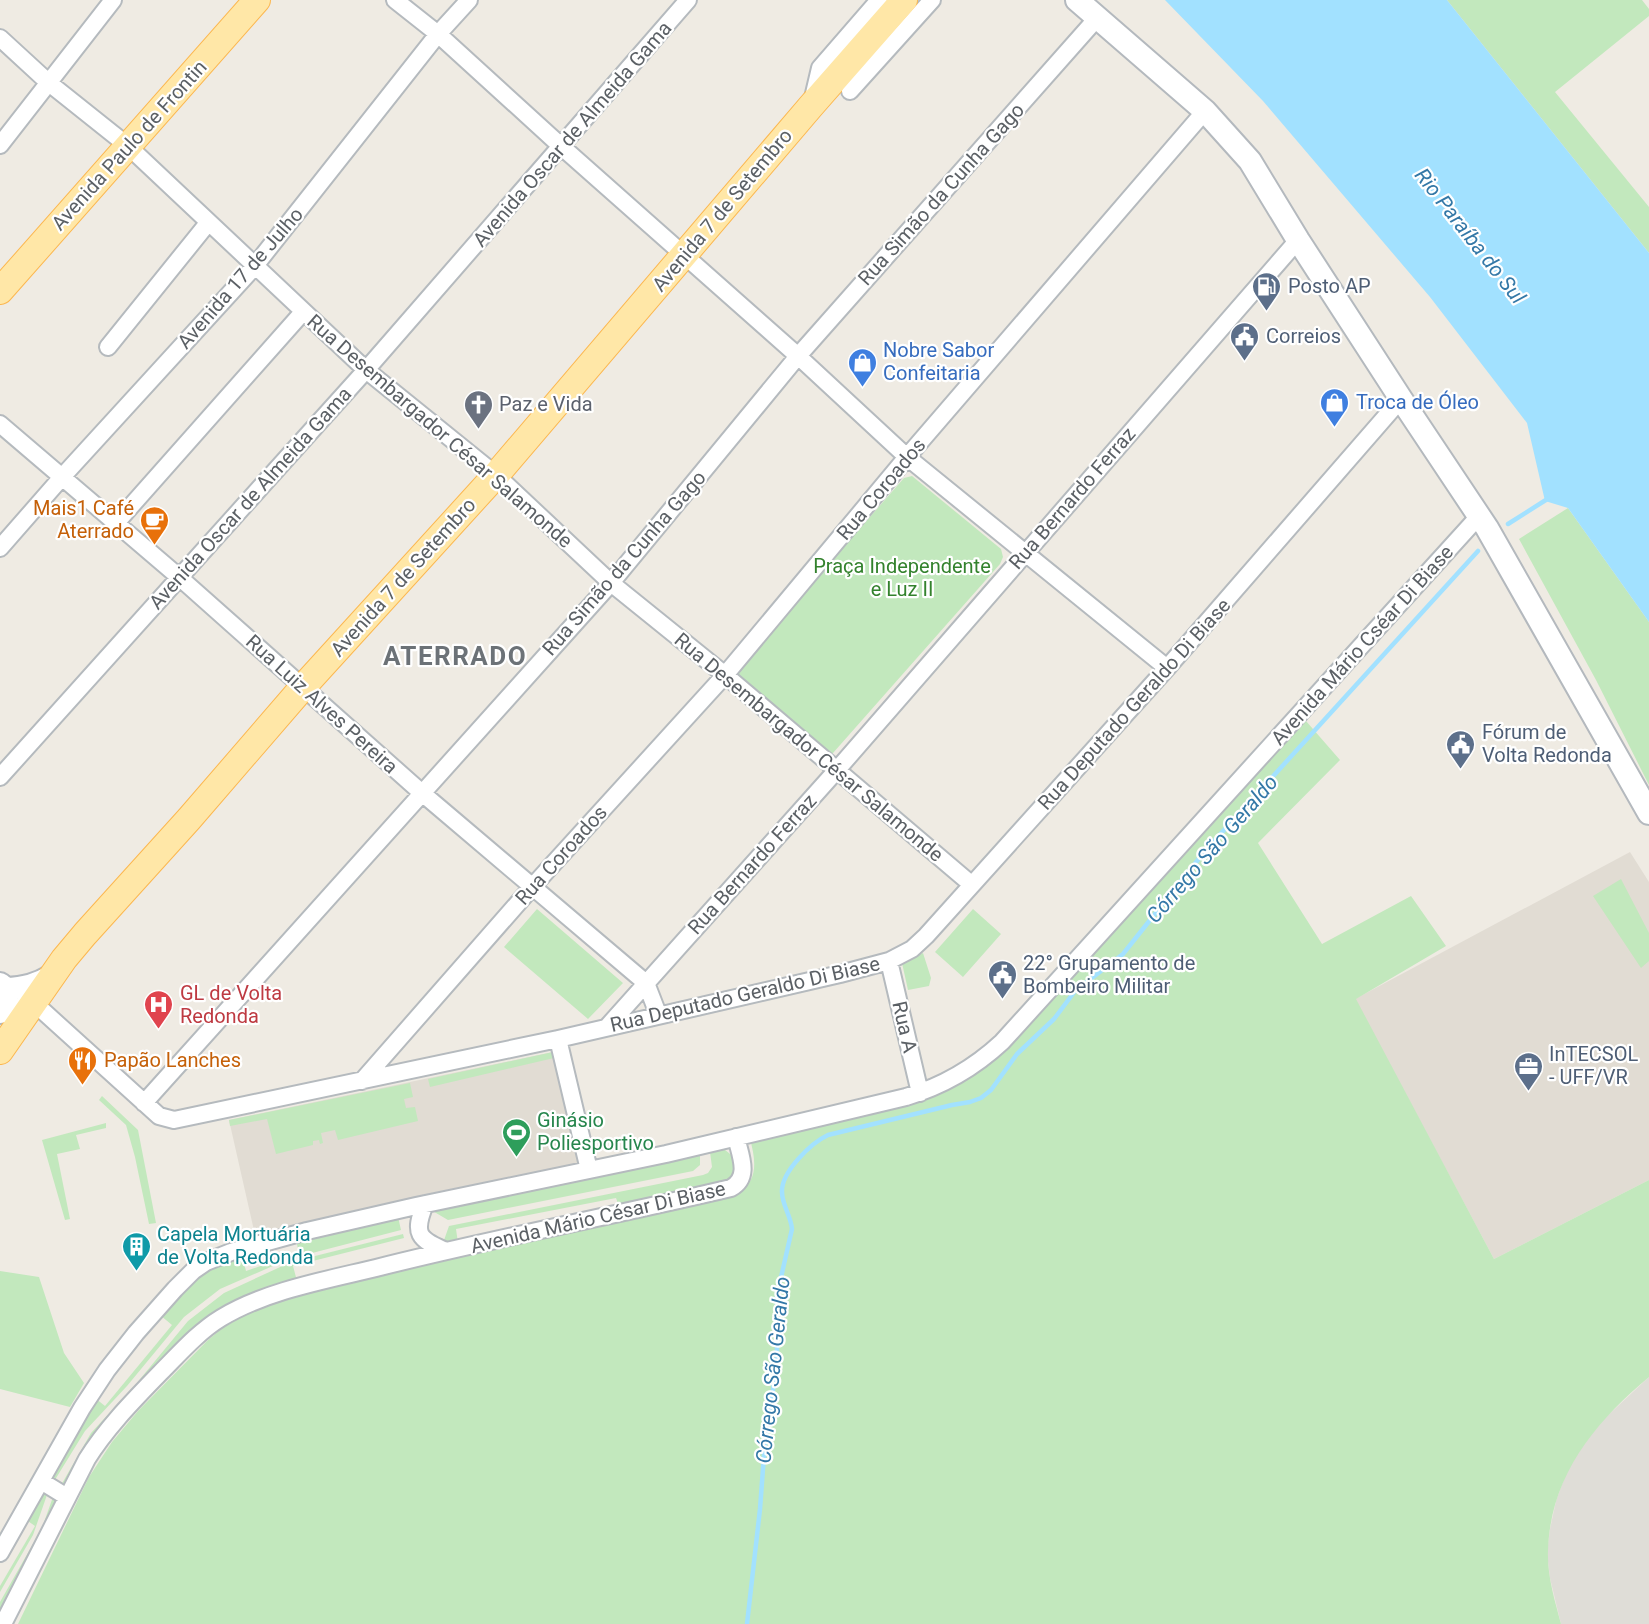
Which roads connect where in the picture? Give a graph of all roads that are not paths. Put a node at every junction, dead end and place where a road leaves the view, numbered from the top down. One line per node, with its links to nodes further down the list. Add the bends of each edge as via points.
1 (113, 0): 13 (street)
2 (258, 0): 18 (main road, Avenida Paulo de Frontin)
3 (395, 0): 11 (street)
4 (469, 0): 11 (street, Avenida 17 de Julho)
5 (688, 0): 19 (street, Avenida Oscar de Almeida Gama)
6 (879, 0): 15 (street, Avenida 7 de Setembro, via 820,68)
7 (904, 0): 14 (main road)
8 (932, 0): 14 (street, Avenida 7 de Setembro)
9 (1077, 0): 10 (street)
10 (1098, 17): 16 (street); 27 (street, Rua Simão da Cunha Gago)
11 (438, 34): 19 (street); 23 (street, Avenida 17 de Julho)
12 (0, 38): 13 (street, Rua Desembargador César Salamonde)
13 (49, 83): 17 (street); 18 (street, Rua Desembargador César Salamonde)
14 (842, 85): 15 (main road, Avenida 7 de Setembro)
15 (811, 106): 22 (main road, Avenida 7 de Setembro)
16 (1205, 111): 21 (street, via 1250,161); 31 (street, Rua Coroados)
17 (0, 145)
18 (128, 146): 20 (street, Rua Desembargador César Salamonde); 24 (main road, Avenida Paulo de Frontin)
19 (562, 147): 22 (street); 28 (street, Avenida Oscar de Almeida Gama)
20 (208, 223): 23 (street, Rua Desembargador César Salamonde); 26 (street)
21 (1298, 240): 29 (street); 37 (street, Rua Bernardo Ferraz)
22 (685, 255): 27 (street); 32 (main road, Avenida 7 de Setembro)
23 (254, 267): 25 (street, Rua Desembargador César Salamonde); 33 (street, Avenida 17 de Julho)
24 (0, 291)
25 (303, 312): 28 (street, Rua Desembargador César Salamonde); 35 (street)
26 (108, 347)
27 (798, 356): 31 (street); 39 (street, Rua Simão da Cunha Gago)
28 (366, 370): 32 (street, Rua Desembargador César Salamonde); 38 (street, Avenida Oscar de Almeida Gama)
29 (1401, 399): 34 (street); 40 (street, Rua Deputado Geraldo Di Biase)
30 (0, 424): 33 (street, Rua Luiz Alves Pereira)
31 (907, 457): 37 (street); 41 (street, Rua Coroados)
32 (496, 475): 39 (street, Rua Desembargador César Salamonde); 42 (main road, Avenida 7 de Setembro)
33 (62, 477): 35 (street, Rua Luiz Alves Pereira); 36 (street, Avenida 17 de Julho)
34 (1483, 522): 46 (street); 59 (street, Avenida Mário Cséar Di Biase, via 1002,1042 958,1076)
35 (116, 523): 38 (street, Rua Luiz Alves Pereira)
36 (0, 548)
37 (1025, 551): 40 (street); 43 (street, Rua Bernardo Ferraz)
38 (179, 577): 42 (street, Rua Luiz Alves Pereira); 44 (street, Avenida Oscar de Almeida Gama)
39 (611, 583): 41 (street, Rua Desembargador César Salamonde); 45 (street, Rua Simão da Cunha Gago)
40 (1167, 668): 47 (street, Rua Deputado Geraldo Di Biase)
41 (725, 675): 43 (street, Rua Desembargador César Salamonde); 48 (street, Rua Coroados)
42 (303, 687): 45 (street, Rua Luiz Alves Pereira); 50 (main road, Avenida 7 de Setembro)
43 (836, 771): 47 (street, Rua Desembargador César Salamonde); 51 (street, Rua Bernardo Ferraz)
44 (0, 777)
45 (422, 793): 48 (street, Rua Luiz Alves Pereira); 60 (street, Rua Simão da Cunha Gago)
46 (1649, 813)
47 (972, 884): 49 (street, Rua Deputado Geraldo Di Biase, via 922,941)
48 (533, 886): 51 (street, Rua Luiz Alves Pereira); 58 (street, Rua Coroados)
49 (889, 961): 54 (street, Rua Deputado Geraldo Di Biase); 59 (street, Rua A)
50 (58, 968): 52 (street, via 33,986); 53 (main road, Avenida 7 de Setembro)
51 (646, 983): 54 (street); 55 (street, Rua Bernardo Ferraz)
52 (3, 998): 53 (street)
53 (33, 1005): 57 (main road, Avenida 7 de Setembro); 60 (street, Rua Deputado Geraldo Di Biase)
54 (658, 1014): 55 (street, Rua Deputado Geraldo Di Biase)
55 (608, 1026): 56 (street, Rua Deputado Geraldo Di Biase)
56 (558, 1039): 58 (street, Rua Deputado Geraldo Di Biase); 62 (street)
57 (0, 1051)
58 (362, 1081): 60 (street, Rua Deputado Geraldo Di Biase, via 174,1120 159,1116)
59 (920, 1093): 61 (street, Avenida Mário Cséar Di Biase)
60 (144, 1103)
61 (736, 1137): 62 (street); 64 (street, Avenida Mário César Di Biase, via 743,1172 731,1188)
62 (589, 1170): 63 (street)
63 (425, 1204): 64 (street, via 418,1224 420,1234); 65 (street, via 271,1240 200,1266 156,1310 107,1370)
64 (446, 1251): 66 (street, Avenida Mário César Di Biase, via 293,1289 221,1317 194,1338 117,1419 87,1459)
65 (41, 1481): 66 (street); 67 (street)
66 (68, 1497): 68 (street, Avenida Mário César Di Biase)
67 (0, 1553)
68 (3, 1624)

